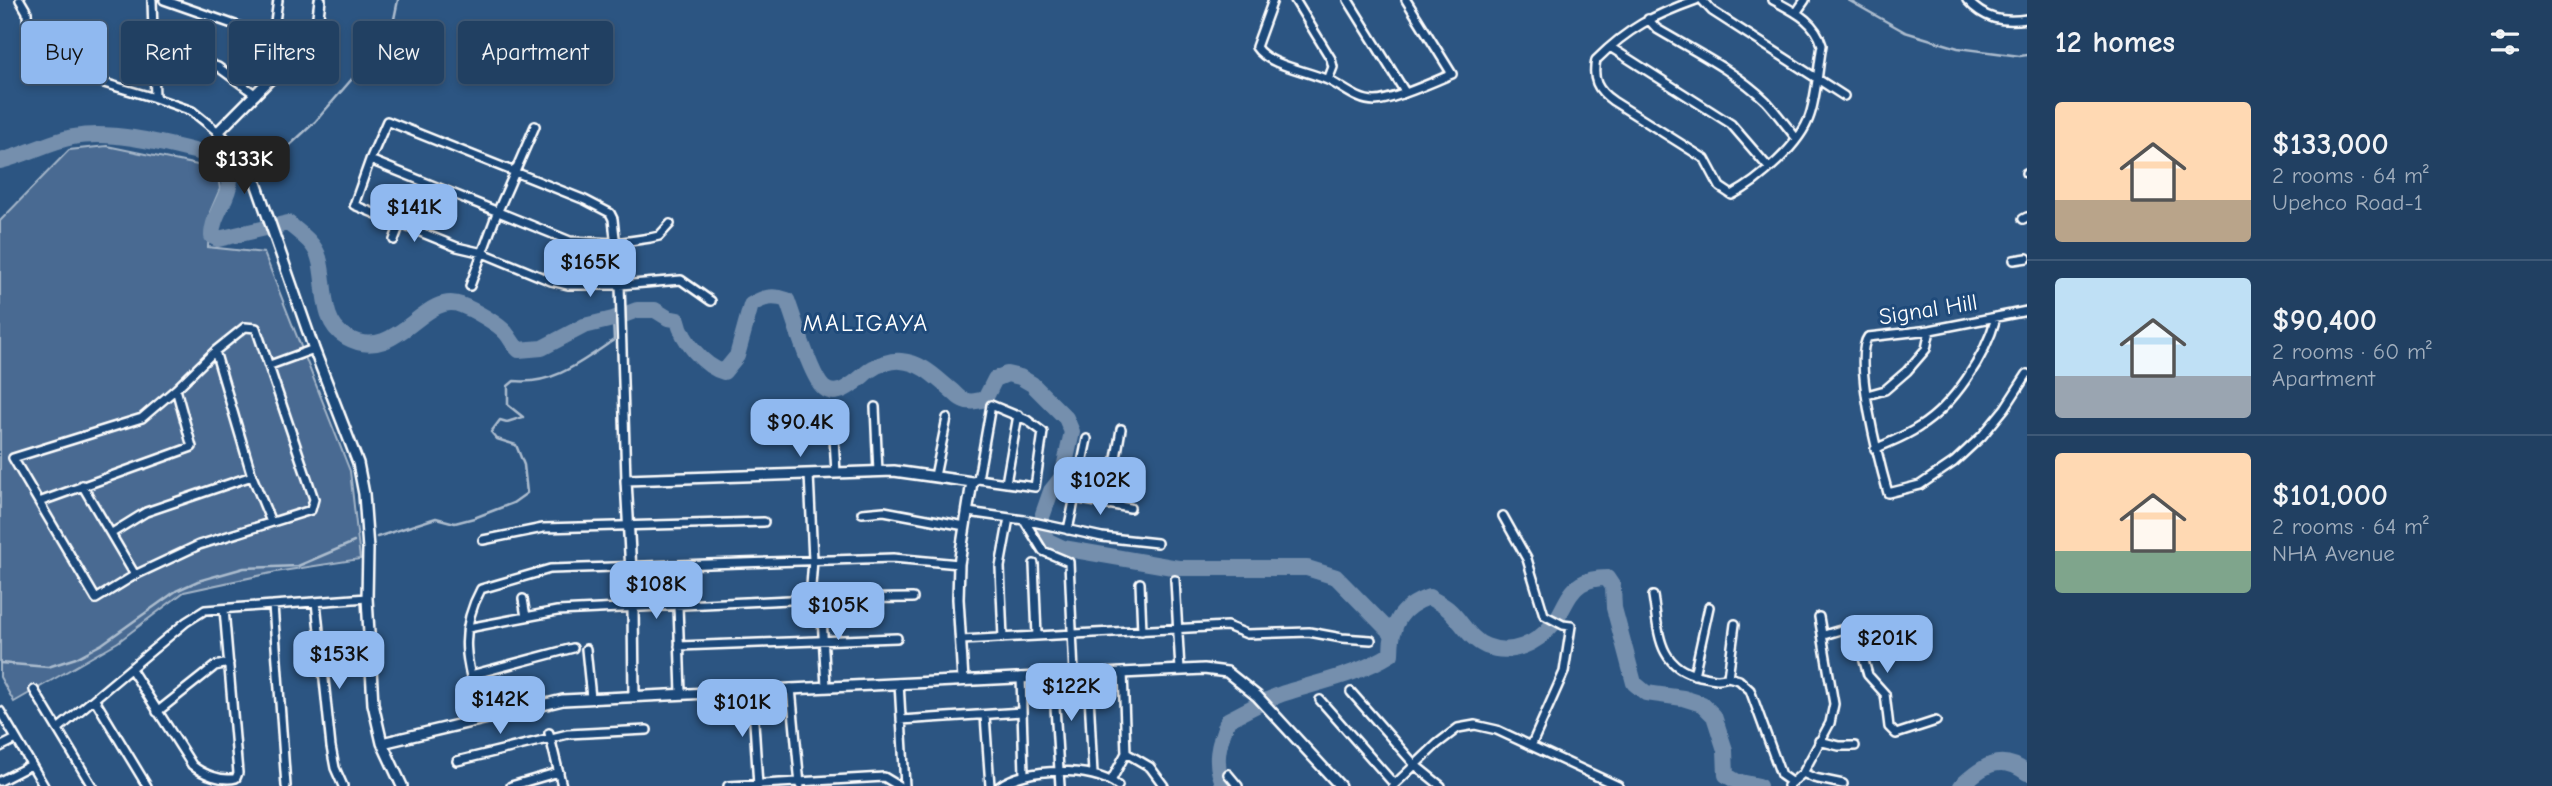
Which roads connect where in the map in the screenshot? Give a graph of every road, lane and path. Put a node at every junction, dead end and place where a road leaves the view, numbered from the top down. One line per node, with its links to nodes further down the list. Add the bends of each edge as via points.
1 (20, 0): 31 (street, via 26,12 29,61)
2 (152, 0): 18 (street)
3 (164, 0): 21 (street)
4 (278, 0): 19 (street)
5 (320, 0): 20 (street)
6 (1273, 0): 25 (street, via 1256,47 1279,62)
7 (1295, 0): 25 (street, via 1331,60)
8 (1348, 0): 28 (street)
9 (1406, 0): 28 (street, via 1452,74)
10 (1696, 0): 16 (street)
11 (1702, 0): 24 (street)
12 (1773, 0): 15 (street)
13 (1805, 0): 15 (street)
14 (1967, 0): 17 (street, via 1988,17 2009,22)
15 (1796, 13): 24 (street, via 1809,22 1822,45)
16 (1648, 19): 22 (street); 34 (street, via 1751,89)
17 (2027, 19)
18 (152, 21)
19 (275, 21)
20 (316, 21)
21 (229, 23)
22 (1610, 47): 36 (street, via 1731,124); 36 (street, via 1596,60 1594,71 1603,93 1705,159 1720,187 1732,195)
23 (215, 66): 29 (street)
24 (1817, 78): 30 (street); 34 (street, via 1811,113)
25 (1328, 80): 28 (street, via 1354,96 1375,101)
26 (154, 84): 31 (street)
27 (268, 84): 29 (street)
28 (1405, 92)
29 (256, 96): 33 (street)
30 (1844, 96)
31 (155, 98): 33 (street, via 192,111)
32 (535, 126): 37 (street)
33 (218, 132): 52 (street, via 255,180)
34 (1797, 139): 36 (street)
35 (370, 160): 37 (street, via 387,121); 38 (street); 40 (street, via 354,205)
36 (1769, 168)
37 (515, 172): 38 (street); 42 (street, via 610,214)
38 (497, 214): 42 (street, via 569,241); 43 (street)
39 (670, 223): 42 (street, via 659,236)
40 (400, 224): 41 (street); 43 (street)
41 (394, 240)
42 (616, 243): 47 (street)
43 (483, 253): 46 (street); 47 (street, via 568,285)
44 (2027, 258): 45 (street)
45 (2014, 260)
46 (470, 285)
47 (620, 285): 48 (street, via 681,280); 70 (street)
48 (711, 301)
49 (2027, 311): 50 (street, Signal Hill)
50 (1996, 318): 51 (street, Signal Hill); 64 (street, via 1990,339 1954,398 1919,428)
51 (1930, 330): 57 (street, via 1926,349 1907,370 1885,390); 57 (street, Signal Hill, via 1868,337 1864,343)
52 (314, 349): 54 (street); 99 (street, via 358,463 367,541)
53 (215, 351): 54 (street, via 245,327 256,328); 56 (street); 68 (street)
54 (270, 365): 83 (street, via 314,499 312,510)
55 (2027, 374): 64 (street, Signal Hill, via 1982,436 1920,485 1888,493)
56 (176, 389): 73 (street, via 192,447); 75 (street, via 142,418 13,458)
57 (1867, 395): 64 (street, Signal Hill)
58 (875, 407): 65 (street)
59 (1018, 415): 71 (street, via 991,405); 72 (street); 72 (street, via 1043,432 1036,487)
60 (947, 418): 69 (street)
61 (833, 420): 66 (street)
62 (1121, 429): 76 (street)
63 (1087, 439): 74 (street)
64 (1875, 449)
65 (878, 472): 66 (street); 69 (street)
66 (836, 473): 67 (street)
67 (809, 474): 70 (street); 91 (street)
68 (252, 476): 83 (street); 88 (street, via 146,512)
69 (935, 476): 71 (street)
70 (626, 480): 85 (street)
71 (975, 480): 72 (street); 78 (street)
72 (1006, 483)
73 (82, 485): 75 (street); 88 (street)
74 (1075, 498): 76 (street); 87 (street)
75 (39, 502): 95 (street, via 96,599)
76 (1108, 505): 77 (street)
77 (1130, 508)
78 (968, 512): 81 (street); 86 (street)
79 (862, 513): 86 (street, via 884,511)
80 (1503, 516): 163 (street, via 1527,559 1544,615 1572,626 1564,672)
81 (1009, 518): 82 (street); 120 (street, via 1000,567)
82 (1024, 520): 87 (street); 116 (street, via 1043,551 1069,562)
83 (271, 522): 95 (street, via 199,545)
84 (764, 522): 85 (street)
85 (629, 526): 89 (street, via 543,528); 94 (street)
86 (965, 526): 92 (street)
87 (1068, 530): 90 (street)
88 (112, 533): 95 (street)
89 (483, 540)
90 (1157, 543)
91 (813, 560): 92 (street, via 893,558); 94 (street); 102 (street)
92 (959, 564): 121 (street)
93 (1034, 564): 118 (street)
94 (630, 568): 108 (street); 113 (street, via 550,569 481,589)
95 (135, 575)
96 (1175, 580): 114 (street)
97 (1140, 583): 115 (street)
98 (1653, 596): 134 (street, via 1668,660)
99 (367, 598): 104 (street); 162 (street, via 373,704)
100 (523, 598): 110 (street)
101 (913, 598): 103 (street)
102 (810, 599): 103 (street); 106 (street)
103 (821, 600): 123 (street)
104 (316, 602): 105 (street); 188 (street, via 331,747)
105 (273, 605): 109 (street); 187 (street)
106 (678, 606): 108 (street); 124 (street)
107 (1709, 607): 134 (street)
108 (633, 608): 110 (street); 146 (street)
109 (224, 609): 127 (street); 128 (street, via 205,610 186,622)
110 (526, 617): 113 (street)
111 (1819, 617): 117 (street)
112 (1735, 624): 137 (street)
113 (468, 628): 133 (street, via 465,650)
114 (1177, 629): 115 (street); 122 (street, via 1227,626 1248,635 1309,632); 129 (street)
115 (1142, 631): 116 (street)
116 (1072, 635): 118 (street); 131 (street)
117 (1824, 635): 156 (street, via 1854,626 1868,676 1885,694 1889,727 1896,734); 161 (street, via 1834,704)
118 (1037, 636): 120 (street)
119 (897, 638): 123 (street)
120 (1003, 638): 121 (street)
121 (961, 640): 138 (street)
122 (1371, 640)
123 (824, 641): 124 (street); 140 (street)
124 (679, 646): 145 (street)
125 (573, 648): 133 (street)
126 (586, 649): 147 (street)
127 (229, 663): 151 (street, via 215,667); 151 (street, via 236,778 202,773 191,765)
128 (131, 669): 148 (street); 151 (street)
129 (1180, 670): 130 (street); 200 (street, via 1227,672 1257,696)
130 (1123, 672): 132 (street); 166 (street)
131 (1074, 674): 132 (street); 135 (street)
132 (1088, 674): 174 (street)
133 (471, 675): 154 (street)
134 (1694, 675): 137 (street)
135 (1053, 676): 136 (street); 171 (street)
136 (1021, 677): 138 (street); 152 (street)
137 (1728, 677): 180 (street, via 1749,690 1781,775)
138 (964, 680): 139 (street)
139 (899, 683): 140 (street); 155 (street)
140 (826, 686): 141 (street)
141 (791, 688): 143 (street); 179 (street)
142 (34, 690): 157 (street)
143 (752, 690): 145 (street); 182 (street)
144 (1351, 692): 169 (street)
145 (681, 693): 146 (street)
146 (634, 695): 147 (street)
147 (591, 698): 154 (street)
148 (95, 700): 157 (street); 186 (street)
149 (1320, 700): 183 (street)
150 (0, 711): 160 (street)
151 (157, 712)
152 (1022, 712): 153 (street); 173 (street)
153 (985, 715): 155 (street); 195 (street)
154 (483, 719): 162 (street)
155 (901, 720): 194 (street)
156 (1936, 722)
157 (58, 729): 185 (street)
158 (647, 730): 159 (street)
159 (550, 735): 167 (street); 170 (street)
160 (16, 738): 165 (street); 168 (street)
161 (1819, 741): 164 (street); 172 (street)
162 (382, 743): 189 (street)
163 (1531, 746): 169 (street, via 1475,725 1458,729); 202 (street)
164 (1855, 746)
165 (0, 747)
166 (1126, 753): 178 (street); 198 (street, via 1150,766)
167 (457, 761)
168 (32, 765): 176 (street); 184 (street)
169 (1415, 765): 183 (street); 201 (street)
170 (559, 772): 190 (street); 191 (street)
171 (1060, 772): 173 (street); 174 (street); 197 (street)
172 (1803, 772): 180 (street); 181 (street)
173 (1024, 774): 196 (street)
174 (1093, 774): 178 (street)
175 (1228, 774): 199 (street)
176 (0, 780)
177 (869, 782): 179 (street); 193 (street, via 889,778)
178 (1115, 783)
179 (800, 784): 182 (street)
180 (1789, 784)
181 (1843, 784)
182 (758, 785): 192 (street)
183 (1394, 785)
184 (44, 786)
185 (92, 786)
186 (147, 786)
187 (286, 786)
188 (343, 786)
189 (402, 786)
190 (511, 786)
191 (562, 786)
192 (728, 786)
193 (899, 786)
194 (905, 786)
195 (990, 786)
196 (999, 786)
197 (1060, 786)
198 (1164, 786)
199 (1238, 786)
200 (1340, 786)
201 (1441, 786)
202 (1618, 786)

